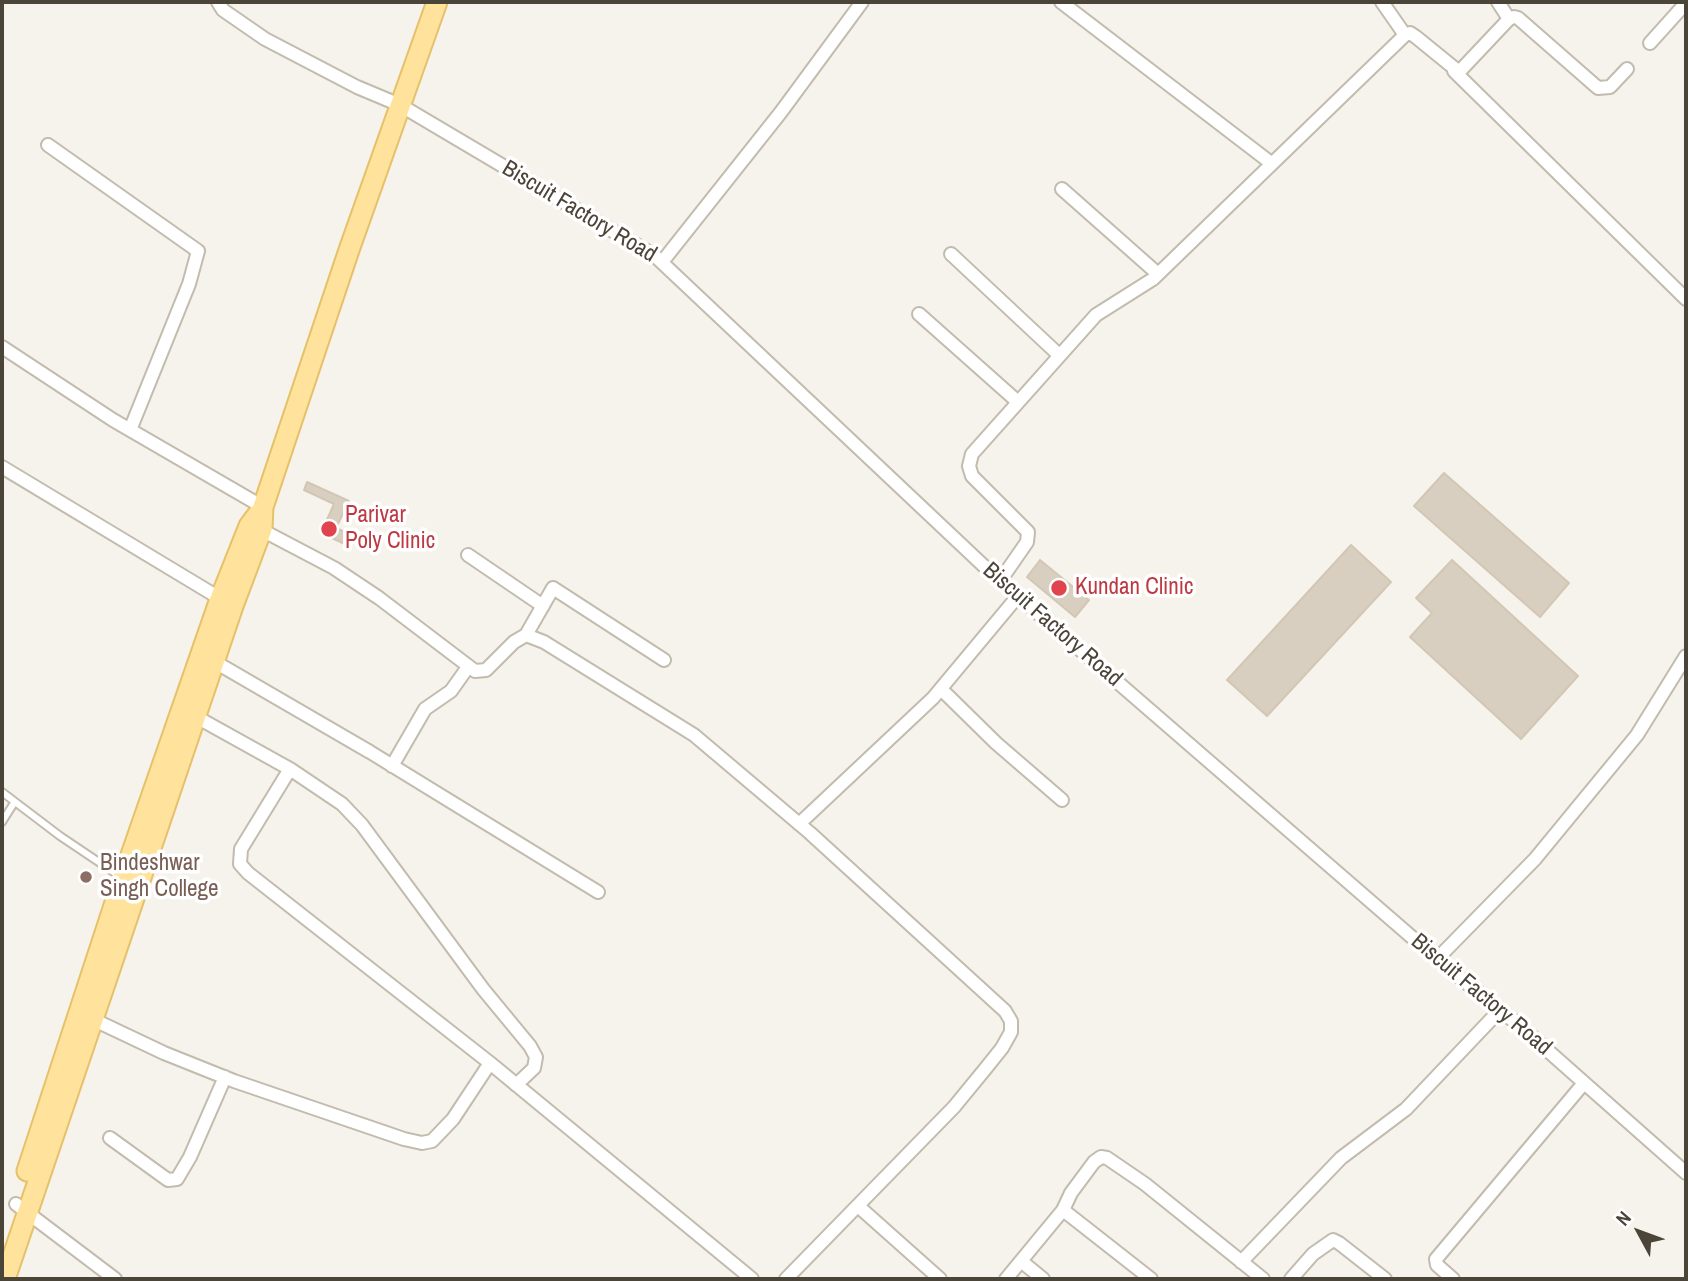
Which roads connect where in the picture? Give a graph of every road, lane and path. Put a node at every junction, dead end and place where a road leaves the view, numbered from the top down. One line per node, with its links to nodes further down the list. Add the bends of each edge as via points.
1 (218, 2): 13 (street, Biscuit Factory Road, via 265,39)
2 (437, 2): 13 (main road)
3 (862, 2): 18 (street)
4 (1061, 2): 15 (street)
5 (1382, 2): 9 (street)
6 (1498, 2): 8 (street)
7 (1686, 3): 10 (street)
8 (1509, 19): 11 (street, via 1518,18 1598,88 1610,87); 12 (street, via 1463,70)
9 (1405, 35): 12 (street, via 1416,37); 15 (street)
10 (1650, 43)
11 (1627, 69)
12 (1454, 71): 20 (street)
13 (400, 105): 18 (street, Biscuit Factory Road); 27 (main road)
14 (48, 145): 25 (street, via 198,251)
15 (1270, 163): 19 (street)
16 (1062, 189): 19 (street)
17 (951, 254): 23 (street)
18 (662, 262): 30 (street, Biscuit Factory Road)
19 (1158, 274): 23 (street, via 1105,307)
20 (1686, 299)
21 (919, 314): 24 (street)
22 (2, 347): 25 (street)
23 (1059, 355): 24 (street)
24 (1018, 402): 30 (street, via 972,454 969,466 972,477 1028,532 1027,542)
25 (130, 430): 27 (street)
26 (2, 467): 32 (street)
27 (263, 507): 28 (main road)
28 (256, 527): 32 (main road); 38 (street, via 345,575)
29 (468, 555): 33 (street)
30 (1000, 581): 31 (street, Biscuit Factory Road)
31 (1018, 596): 39 (street); 50 (street, Biscuit Factory Road)
32 (227, 603): 36 (main road)
33 (543, 606): 34 (street); 37 (street, via 553,588)
34 (526, 635): 38 (street, via 486,670); 47 (street, via 706,743)
35 (1686, 656): 50 (street, via 1637,735 1535,859)
36 (208, 658): 40 (main road); 41 (street)
37 (664, 660)
38 (468, 667): 41 (street, via 451,691 425,709)
39 (941, 689): 44 (street); 47 (street)
40 (189, 713): 42 (street); 48 (main road)
41 (391, 766): 49 (street)
42 (290, 769): 53 (street, via 241,849 240,864); 56 (street, via 342,804 362,825 530,1046 536,1057 534,1068)
43 (2, 792): 45 (lane)
44 (1062, 800)
45 (14, 803): 46 (lane); 48 (lane)
46 (2, 822)
47 (799, 824): 59 (street, via 1012,1021 1002,1048 954,1107)
48 (131, 883): 52 (main road)
49 (598, 892)
50 (1437, 959): 51 (street, Biscuit Factory Road)
51 (1500, 1010): 55 (street, Biscuit Factory Road); 64 (street, via 1406,1109 1341,1157)
52 (86, 1015): 54 (street); 60 (main road)
53 (490, 1063): 54 (street, via 453,1119 432,1141 422,1143); 56 (street)
54 (225, 1077): 57 (street, via 177,1179 168,1180)
55 (1584, 1083): 58 (street, Biscuit Factory Road); 76 (street, via 1436,1259)
56 (516, 1085): 67 (street)
57 (110, 1138)
58 (1686, 1173)
59 (858, 1206): 68 (street); 69 (street)
60 (21, 1208): 62 (main road); 65 (main road); 66 (street)
61 (1063, 1210): 63 (street); 64 (street, via 1089,1168 1101,1157 1107,1158); 72 (street)
62 (2, 1248)
63 (1021, 1261): 70 (street); 71 (street)
64 (1241, 1262): 73 (street)
65 (5, 1279)
66 (115, 1279)
67 (752, 1279)
68 (786, 1279)
69 (940, 1279)
70 (1006, 1279)
71 (1043, 1279)
72 (1151, 1279)
73 (1263, 1279)
74 (1291, 1279): 75 (street, via 1333,1240)
75 (1385, 1279)
76 (1452, 1279)

